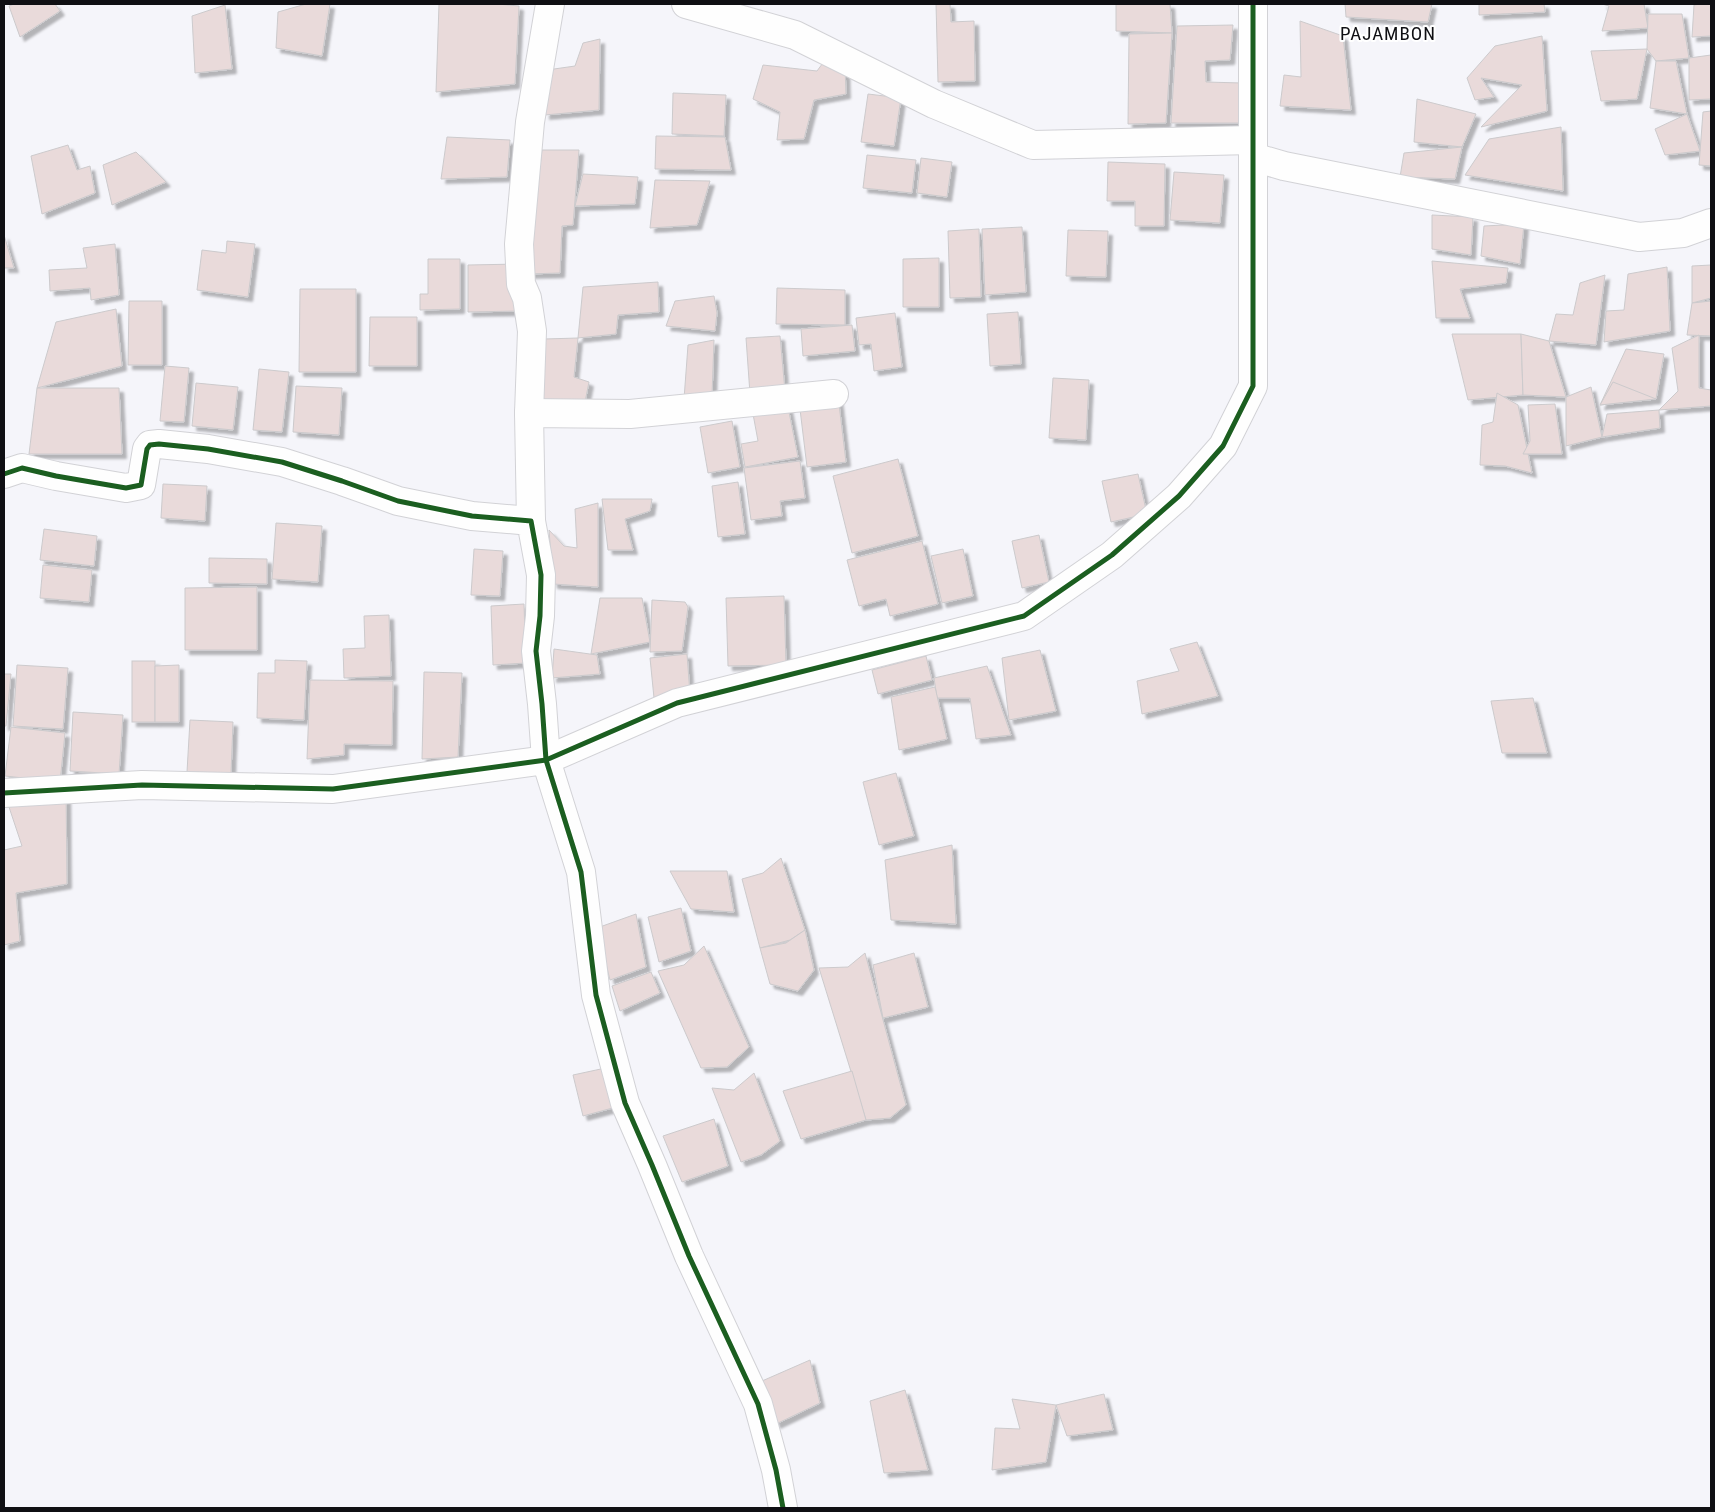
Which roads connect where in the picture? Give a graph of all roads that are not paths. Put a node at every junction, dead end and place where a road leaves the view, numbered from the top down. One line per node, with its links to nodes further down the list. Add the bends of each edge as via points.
1 (550, 4): 7 (street, via 530,122 519,244 521,284 527,298 532,331)
2 (686, 4): 4 (street, via 795,35 934,104 1033,145)
3 (1253, 4): 4 (street)
4 (1253, 148): 5 (street, via 1284,166 1639,237 1683,233); 10 (street, via 1253,386 1223,446 1179,496 1112,556 1024,616 677,703)
5 (1711, 223)
6 (834, 394): 7 (street, via 630,414)
7 (529, 413): 9 (street)
8 (4, 474): 9 (street, via 22,468 135,487 141,485 147,449 150,445 159,444 282,462 398,501 472,516)
9 (531, 522): 10 (street, via 541,575 536,651)
10 (546, 760): 11 (street, via 333,789 142,785); 12 (street, via 581,872 596,995 625,1103 689,1256 758,1404)
11 (4, 792)
12 (783, 1508)

